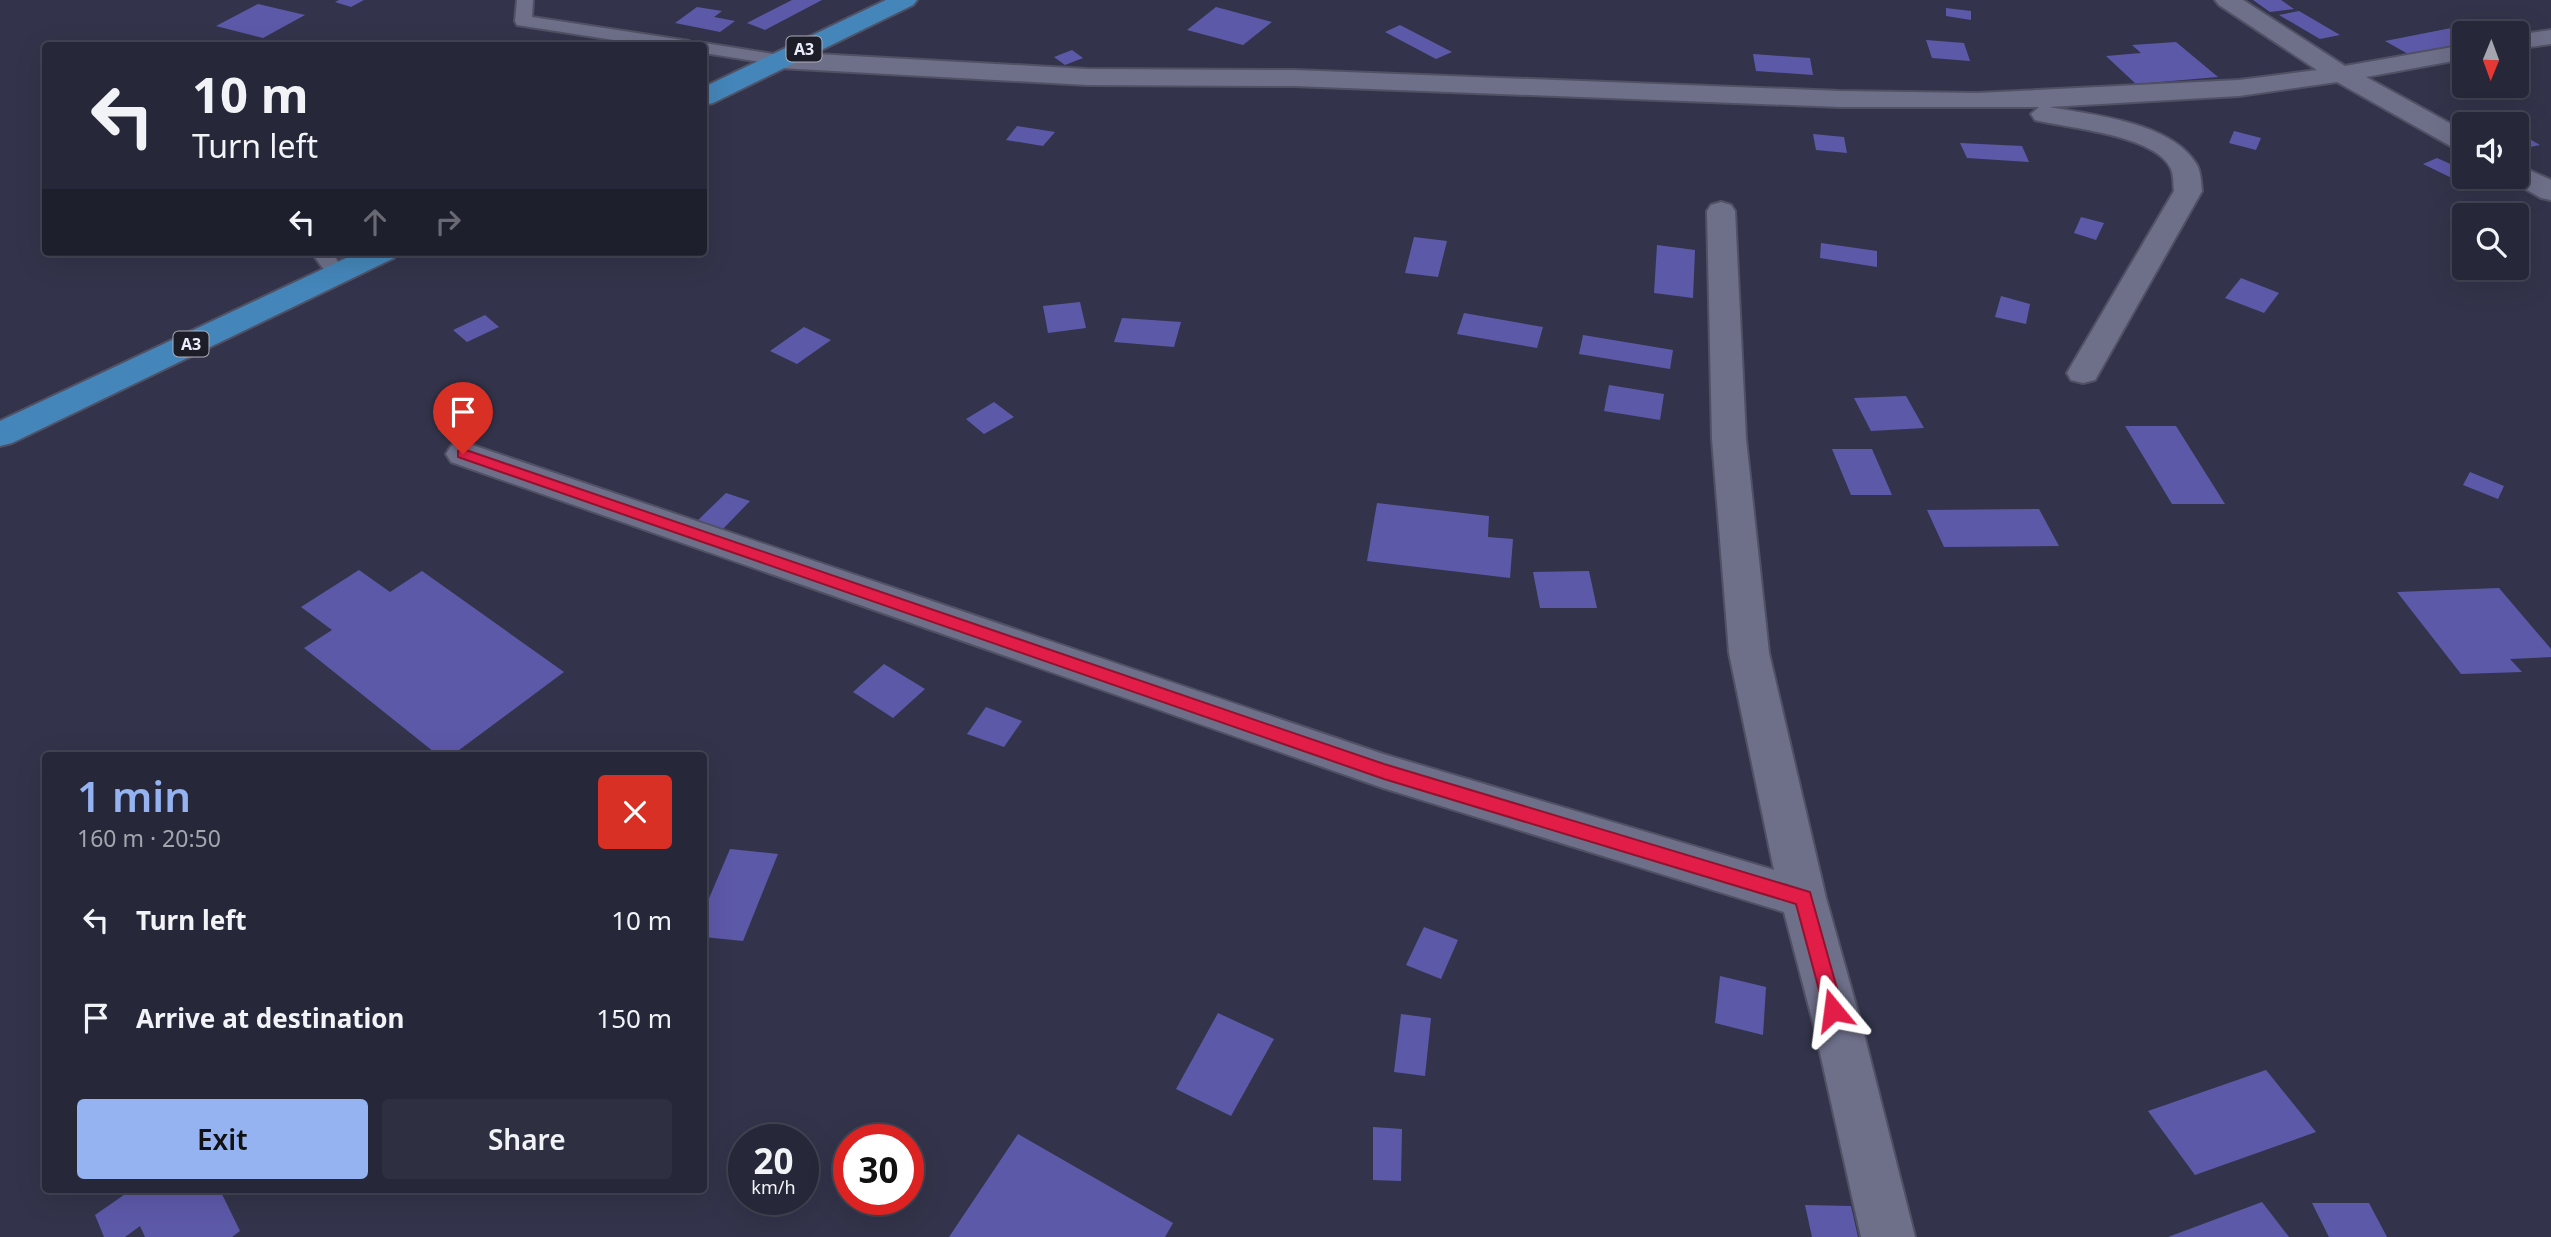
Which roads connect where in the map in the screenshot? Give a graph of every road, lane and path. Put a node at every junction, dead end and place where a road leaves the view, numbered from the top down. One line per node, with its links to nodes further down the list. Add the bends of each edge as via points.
1 (525, 0): 6 (lane, via 523,21)
2 (905, 0): 9 (highway, A3)
3 (2227, 0): 10 (street)
4 (2551, 37): 5 (street)
5 (2529, 41)
6 (662, 42)
7 (707, 48): 9 (lane)
8 (2452, 54): 10 (street)
9 (780, 60): 11 (highway, A3); 12 (street, via 1087,77 1294,78)
10 (2341, 74): 12 (street, via 2239,88); 13 (street)
11 (707, 96)
12 (1977, 101): 19 (street, via 2158,141 2184,165 2188,191)
13 (2452, 135)
14 (2529, 179): 15 (street)
15 (2551, 192)
16 (1721, 211): 22 (street, via 1729,439 1748,641)
17 (363, 256): 18 (highway, A3)
18 (329, 263): 20 (highway, A3)
19 (2083, 373)
20 (0, 435)
21 (463, 454): 22 (street, via 1384,771)
22 (1803, 898): 23 (street)
23 (1888, 1237)

